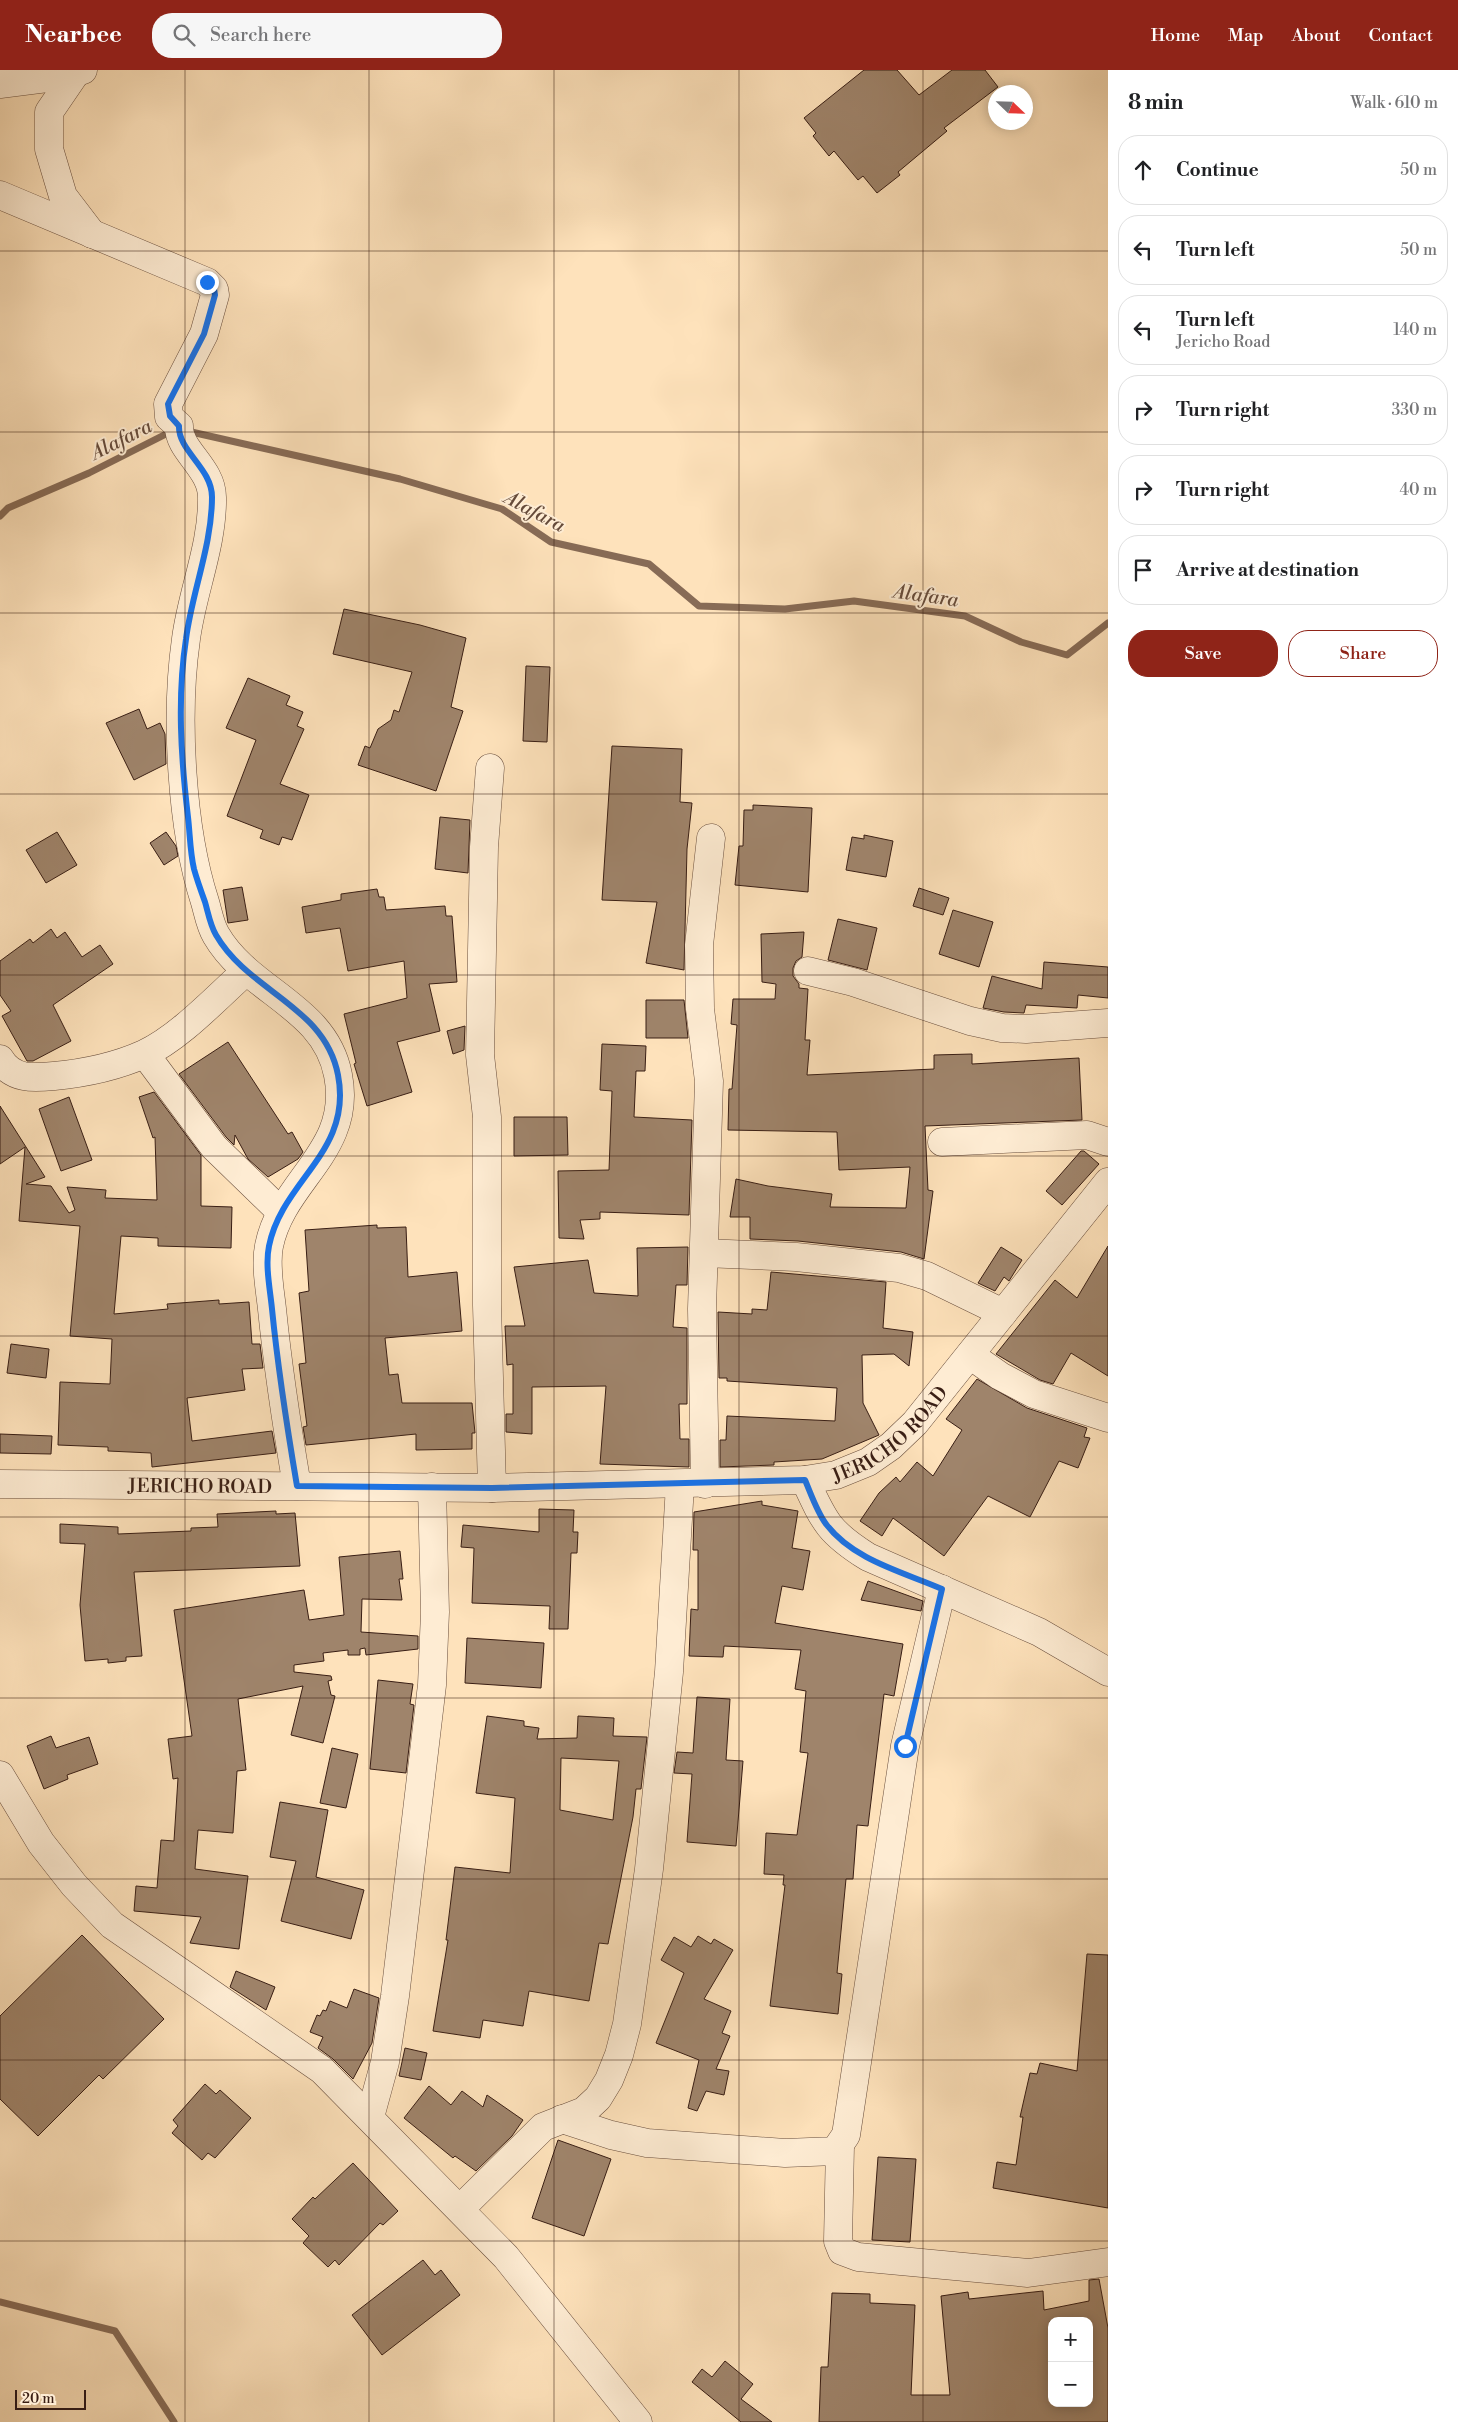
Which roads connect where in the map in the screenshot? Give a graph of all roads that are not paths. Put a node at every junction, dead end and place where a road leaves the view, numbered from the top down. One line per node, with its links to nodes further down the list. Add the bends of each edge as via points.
1 (80, 71): 2 (street); 4 (street, via 49,112 49,148 64,196)
2 (0, 84)
3 (0, 195): 4 (street)
4 (93, 236): 8 (street, via 207,282 214,289 204,334 168,404 170,416 179,426 179,436 206,473 212,493 212,522 186,640 180,714 194,868 215,934)
5 (490, 768): 25 (street, via 484,847 480,1055 487,1117 487,1305)
6 (711, 838): 16 (street, via 700,945 700,1009 709,1081)
7 (808, 971): 9 (street, via 1002,1028)
8 (245, 972): 10 (street, via 193,1020); 15 (street, via 315,1026 332,1053 339,1077 341,1110 333,1133 320,1158)
9 (1108, 1022)
10 (145, 1054): 11 (street, via 91,1072 33,1078 19,1076 5,1068); 15 (street, via 214,1147)
11 (0, 1060)
12 (942, 1142): 13 (street, via 1087,1135)
13 (1108, 1142)
14 (1108, 1182): 17 (street, JERICHO ROAD)
15 (280, 1211): 23 (street, via 268,1250 279,1377)
16 (704, 1253): 17 (street, via 796,1256 899,1268 928,1276); 22 (street)
17 (1003, 1313): 18 (street, JERICHO ROAD)
18 (970, 1354): 19 (street, via 1000,1376 1034,1394); 20 (street, JERICHO ROAD, via 915,1423 891,1446 868,1462 836,1475)
19 (1108, 1418)
20 (805, 1480): 22 (street, JERICHO ROAD); 26 (street, via 826,1524 844,1542 868,1558)
21 (0, 1484): 23 (street, JERICHO ROAD)
22 (692, 1484): 25 (street, JERICHO ROAD); 30 (street, via 649,1869 627,2024 610,2080 598,2098 584,2111)
23 (297, 1486): 24 (street, JERICHO ROAD)
24 (432, 1487): 25 (street, JERICHO ROAD); 29 (street, via 435,1612 432,1685 395,1996 385,2062)
25 (492, 1488)
26 (942, 1589): 27 (street, via 1039,1632); 31 (street, via 905,1746 846,2135)
27 (1108, 1672)
28 (0, 1775): 29 (street, via 41,1842 74,1885 112,1925 322,2070)
29 (370, 2117): 32 (street)
30 (562, 2119): 31 (street, via 647,2143 785,2153 835,2151); 32 (street, via 543,2127)
31 (840, 2146): 33 (street, via 838,2241 842,2251 858,2257 1028,2273)
32 (460, 2209): 34 (street, via 506,2257)
33 (1108, 2262)
34 (638, 2422)

